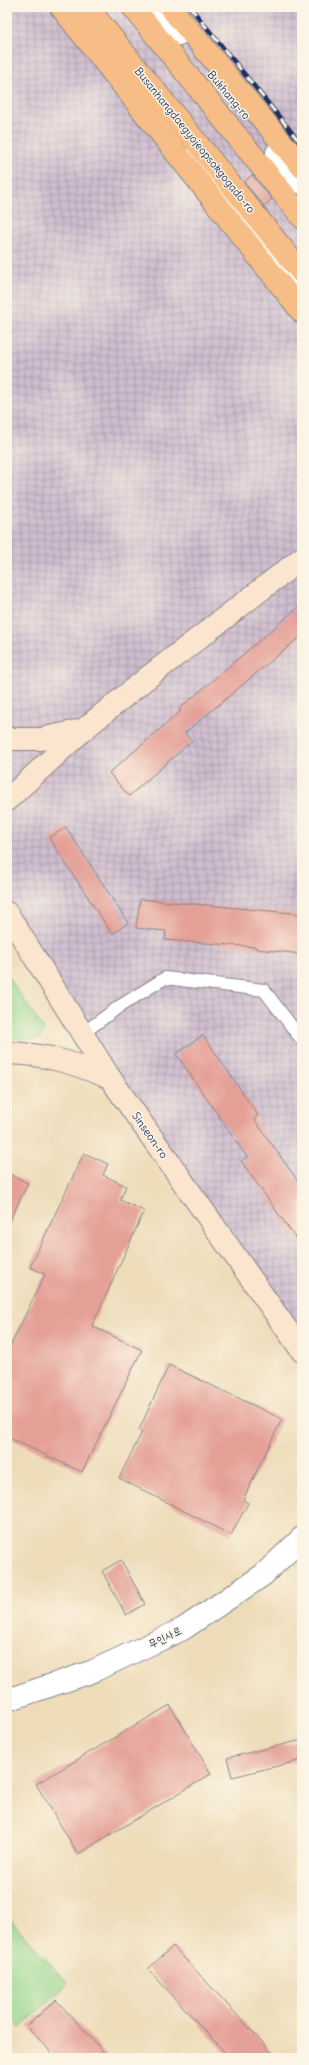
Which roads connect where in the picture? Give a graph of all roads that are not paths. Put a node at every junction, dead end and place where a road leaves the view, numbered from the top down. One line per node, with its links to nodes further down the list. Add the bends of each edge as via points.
1 (60, 7): 12 (highway)
2 (77, 7): 11 (street)
3 (87, 7): 10 (highway, Busanhangdaegyojeopsokgogado-ro)
4 (132, 7): 9 (highway)
5 (157, 7): 8 (street, Bukhang-ro)
6 (170, 7): 7 (highway)
7 (302, 166)
8 (302, 183)
9 (302, 217)
10 (302, 273)
11 (302, 294)
12 (302, 312)
13 (302, 558): 14 (main road)
14 (83, 730): 15 (main road, via 41,739); 16 (main road)
15 (7, 739)
16 (7, 800)
17 (7, 913): 18 (main road, Sinseon-ro)
18 (83, 1033): 19 (lane, via 165,978 264,990); 21 (main road, Sinseon-ro)
19 (302, 1040)
20 (7, 1054): 21 (main road, via 28,1054 72,1062)
21 (110, 1078): 22 (main road, Sinseon-ro)
22 (302, 1351)
23 (302, 1538): 24 (street, 무인사로, via 262,1575 183,1629 91,1672)
24 (7, 1700)

